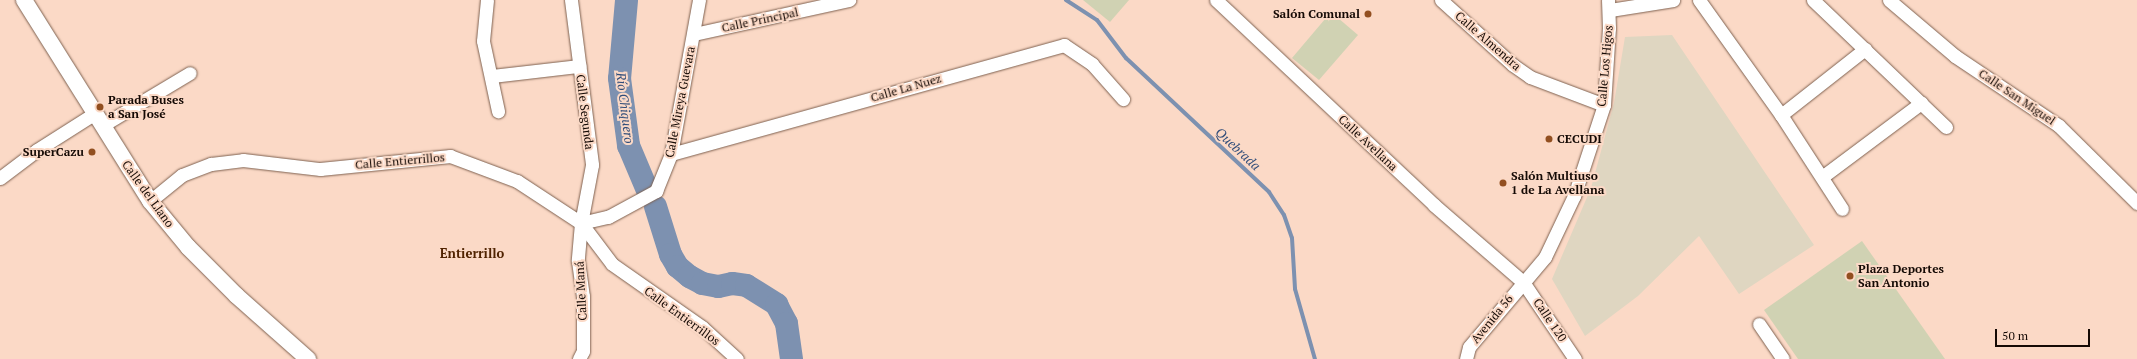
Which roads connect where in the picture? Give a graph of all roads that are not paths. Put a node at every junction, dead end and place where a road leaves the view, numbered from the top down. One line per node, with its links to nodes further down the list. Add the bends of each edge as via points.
1 (24, 0): 23 (main road, Calle del Llano)
2 (487, 0): 17 (street, via 483,41)
3 (571, 0): 15 (street, Calle Segunda)
4 (699, 0): 13 (street, Calle Mireya Guevara)
5 (849, 0): 13 (street, Calle Principal)
6 (1216, 0): 32 (street, Calle Avellana, via 1434,205)
7 (1441, 0): 20 (street, Calle Almendra, via 1513,65 1530,77)
8 (1673, 0): 12 (street)
9 (1699, 0): 22 (street)
10 (1813, 0): 14 (street)
11 (1889, 0): 29 (street, Calle San Miguel, via 1955,56 2059,126)
12 (1609, 5): 20 (street, Calle Los Higos)
13 (694, 34): 25 (street, Calle Mireya Guevara)
14 (1865, 49): 19 (street); 22 (street)
15 (579, 66): 17 (street); 31 (street, Calle Segunda, via 592,165)
16 (190, 73): 23 (street)
17 (492, 76): 21 (street)
18 (1123, 99): 25 (street, Calle La Nuez, via 1092,64 1064,45)
19 (1921, 103): 24 (street); 26 (street)
20 (1604, 105): 32 (street, Calle Los Higos, via 1574,196 1545,256)
21 (498, 111)
22 (1781, 115): 26 (street)
23 (99, 119): 27 (street, via 37,150); 28 (main road, Calle del Llano)
24 (1946, 127)
25 (671, 154): 31 (street, Calle Mireya Guevara, via 656,191 608,217)
26 (1822, 177): 30 (street)
27 (0, 178)
28 (150, 201): 31 (street, Calle Entierrillos, via 182,175 211,164 243,160 320,169 450,156 517,181); 34 (main road, Calle del Llano, via 188,247 237,296)
29 (2137, 203)
30 (1842, 209)
31 (580, 223): 35 (street, Calle Maná, via 578,261 583,296 583,343); 36 (street, Calle Entierrillos, via 612,264 702,327)
32 (1523, 282): 37 (street, Avenida 56, via 1469,347); 38 (street, Calle 120)
33 (1759, 324): 39 (street)
34 (308, 359)
35 (579, 359)
36 (737, 359)
37 (1466, 359)
38 (1575, 359)
39 (1783, 359)

